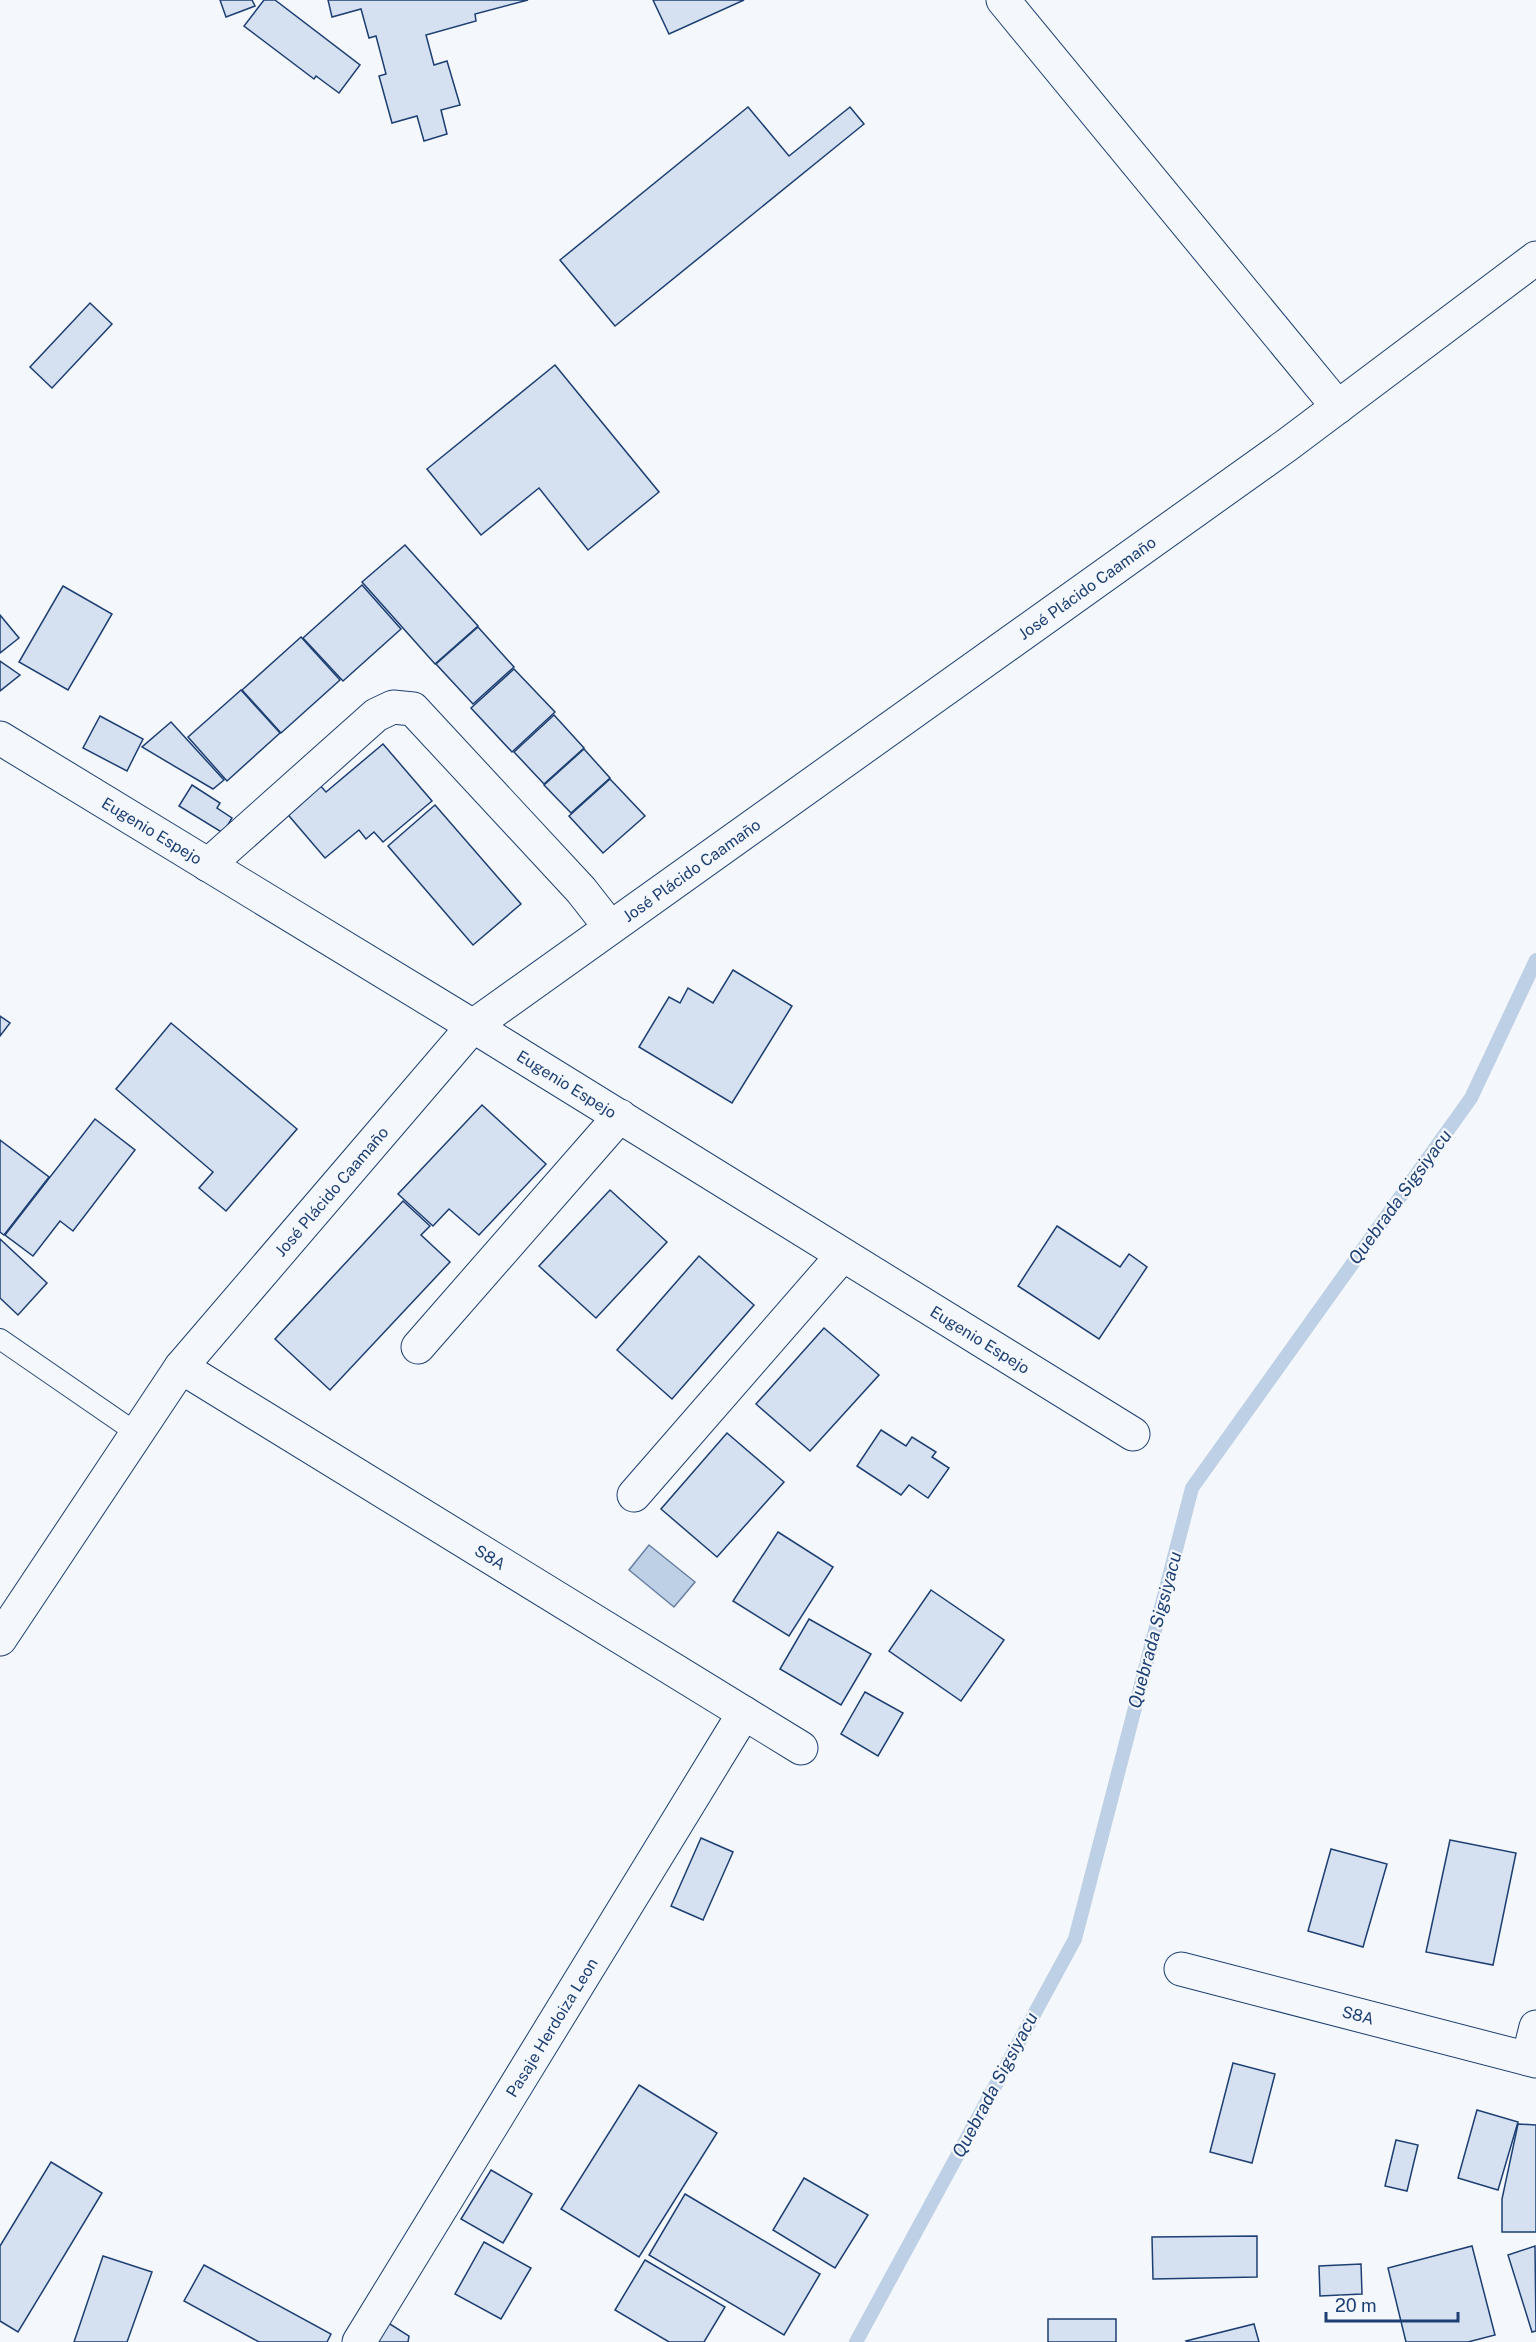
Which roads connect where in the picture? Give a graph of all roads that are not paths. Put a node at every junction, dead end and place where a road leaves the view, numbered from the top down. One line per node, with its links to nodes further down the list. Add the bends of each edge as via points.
1 (1003, 0): 3 (street)
2 (1536, 258): 3 (street, José Plácido Caamaño)
3 (1338, 407): 6 (street, José Plácido Caamaño)
4 (0, 738): 5 (street, Eugenio Espejo)
5 (208, 865): 6 (street, via 375,715 393,707 413,709 581,890); 7 (street, Eugenio Espejo)
6 (610, 927): 7 (street, José Plácido Caamaño)
7 (474, 1026): 8 (street, Eugenio Espejo); 12 (street, José Plácido Caamaño)
8 (620, 1116): 9 (street, Eugenio Espejo); 11 (street)
9 (842, 1256): 14 (street, Eugenio Espejo); 15 (street)
10 (0, 1339): 13 (lane)
11 (418, 1347)
12 (181, 1367): 13 (street, José Plácido Caamaño); 17 (street, S8A)
13 (135, 1432): 16 (street, José Plácido Caamaño)
14 (1133, 1434)
15 (634, 1495)
16 (0, 1639)
17 (744, 1713): 18 (street, S8A); 22 (street, Pasaje Herdoiza Leon)
18 (801, 1748)
19 (1181, 1969): 21 (street, S8A)
20 (1536, 2027): 21 (street)
21 (1532, 2060)
22 (359, 2342)

